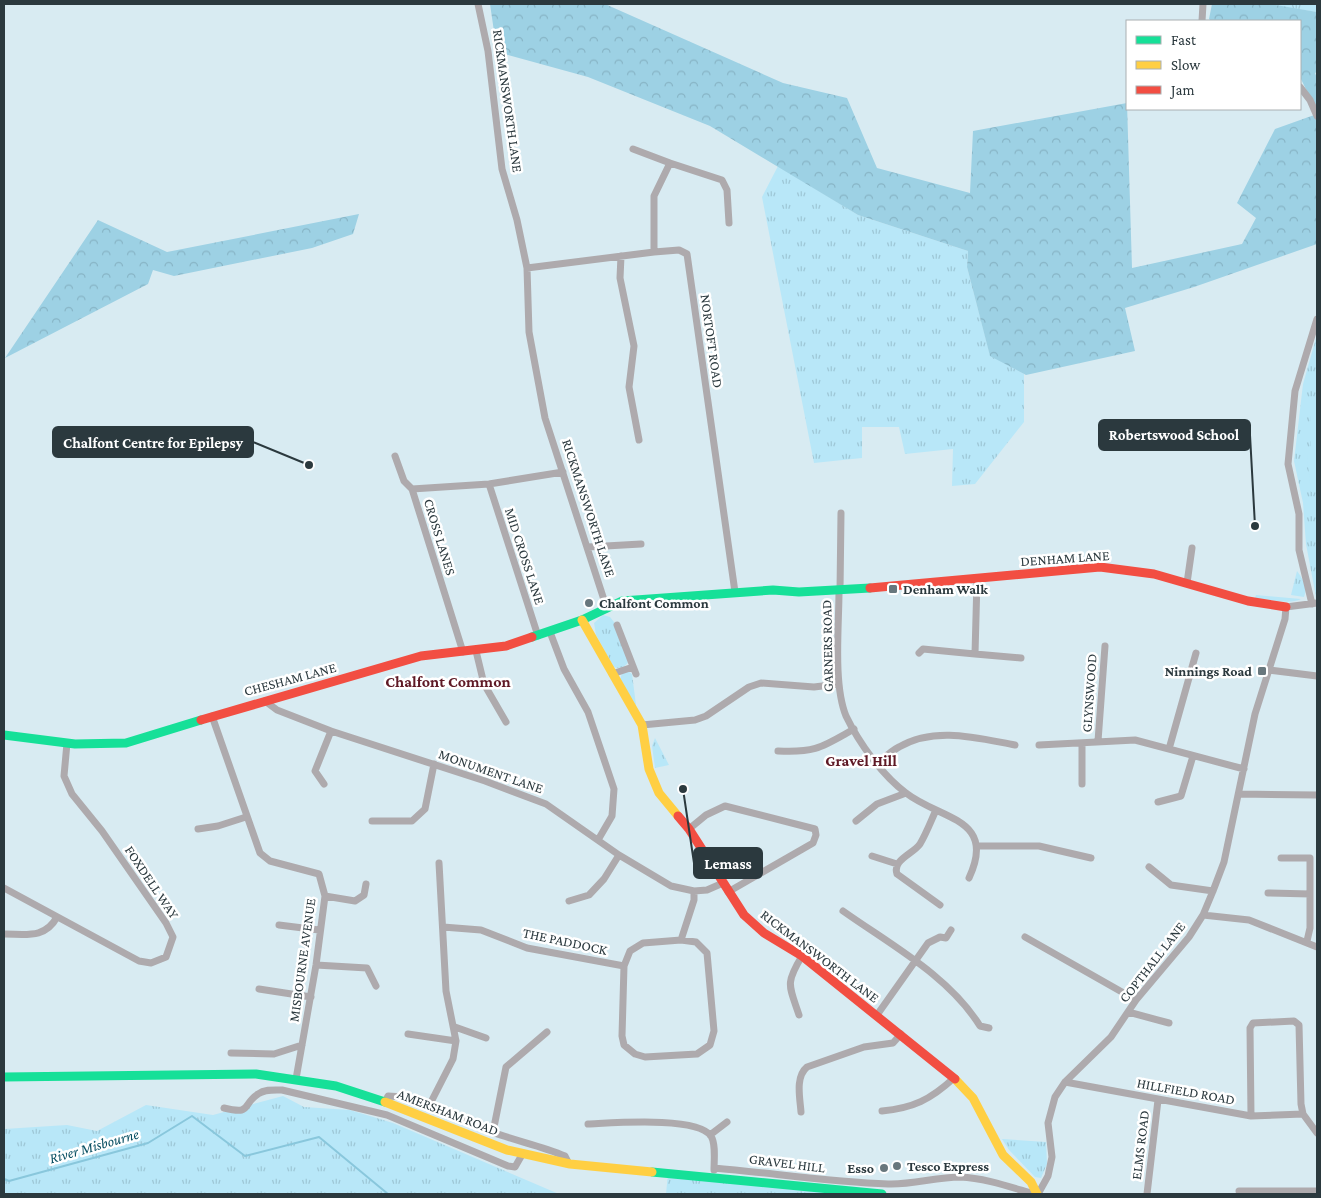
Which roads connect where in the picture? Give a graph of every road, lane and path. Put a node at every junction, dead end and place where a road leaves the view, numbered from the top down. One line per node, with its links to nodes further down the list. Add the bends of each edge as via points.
1 (478, 4): 11 (street, RICKMANSWORTH LANE, via 488,51 502,169)
2 (1203, 4): 3 (street)
3 (1202, 20)
4 (1301, 88): 5 (street)
5 (1317, 116)
6 (633, 148): 7 (street)
7 (670, 163): 8 (street, via 722,180 727,190); 9 (street, via 652,204)
8 (729, 223)
9 (654, 252): 10 (street, NORTOFT ROAD); 25 (street, NORTOFT ROAD, via 679,250 687,254)
10 (621, 256): 11 (street, NORTOFT ROAD); 13 (street, via 620,278 634,346 629,387)
11 (527, 268): 15 (street, RICKMANSWORTH LANE, via 529,332 545,418)
12 (1317, 319): 26 (street, via 1295,391 1288,464 1299,514 1299,550)
13 (640, 440)
14 (395, 456): 17 (street, via 404,481)
15 (563, 472): 16 (street, CROSS LANES); 20 (street, RICKMANSWORTH LANE)
16 (489, 484): 17 (street, CROSS LANES); 32 (street, MID CROSS LANE)
17 (412, 489): 35 (street, CROSS LANES)
18 (841, 512): 24 (street)
19 (641, 544): 20 (street)
20 (588, 547): 28 (street, RICKMANSWORTH LANE)
21 (1192, 548): 23 (street)
22 (977, 580): 23 (main road, DENHAM LANE, via 1100,567 1138,570); 24 (main road, DENHAM LANE); 38 (street)
23 (1187, 583): 27 (main road, DENHAM LANE, via 1239,600)
24 (839, 591): 25 (main road, DENHAM LANE); 43 (street, GARNERS ROAD)
25 (735, 592): 28 (main road, DENHAM LANE, via 622,601)
26 (1315, 604): 27 (street, DENHAM LANE)
27 (1286, 607): 40 (street, COPTHALL LANE)
28 (607, 609): 29 (main road)
29 (582, 620): 31 (main road, CHESHAM LANE); 41 (main road, RICKMANSWORTH LANE)
30 (617, 625): 41 (street, via 635,670)
31 (550, 632): 32 (main road, CHESHAM LANE); 74 (street, via 564,669 588,712 614,789 612,816)
32 (538, 636): 34 (main road, CHESHAM LANE)
33 (1105, 646): 51 (street, GLYNSWOOD)
34 (476, 651): 35 (main road, CHESHAM LANE); 46 (street, via 484,684)
35 (463, 652): 44 (main road, CHESHAM LANE, via 421,656)
36 (918, 652): 38 (street)
37 (1196, 653): 56 (street)
38 (975, 654): 39 (street)
39 (1022, 658)
40 (1269, 670): 42 (street); 61 (street, COPTHALL LANE, via 1255,714)
41 (612, 674): 47 (main road, RICKMANSWORTH LANE)
42 (1317, 676)
43 (839, 684): 47 (street, via 814,687 761,683 695,720); 48 (street, GARNERS ROAD, via 841,699)
44 (265, 701): 45 (main road, CHESHAM LANE); 49 (street, MONUMENT LANE, via 277,710)
45 (212, 716): 52 (main road, CHESHAM LANE, via 126,743); 69 (street, MISBOURNE AVENUE)
46 (506, 722)
47 (642, 725): 73 (main road, RICKMANSWORTH LANE, via 649,769 659,793)
48 (854, 729): 57 (street, via 818,749); 60 (street, GARNERS ROAD)
49 (331, 731): 59 (street, MONUMENT LANE); 62 (street, via 316,771)
50 (4, 735): 52 (main road, CHESHAM LANE)
51 (1098, 741): 53 (street); 56 (street, via 1135,740)
52 (67, 743): 97 (street, FOXDELL WAY, via 64,776 72,794 139,881 173,937 166,958 152,963 139,961)
53 (1082, 743): 55 (street); 63 (street)
54 (1015, 745): 60 (street, via 956,734 933,736 900,746)
55 (1039, 745)
56 (1169, 749): 58 (street)
57 (778, 751)
58 (1193, 756): 61 (street); 67 (street, via 1181,796)
59 (434, 764): 70 (street, via 425,809 412,821); 74 (street, MONUMENT LANE, via 546,804)
60 (877, 764): 64 (street, GARNERS ROAD)
61 (1244, 769): 65 (street, COPTHALL LANE)
62 (324, 784)
63 (1082, 784)
64 (906, 794): 68 (street, GARNERS ROAD); 71 (street, via 877,804)
65 (1240, 794): 66 (street); 89 (street, COPTHALL LANE, via 1224,862)
66 (1317, 795)
67 (1158, 802)
68 (936, 810): 75 (street, GARNERS ROAD, via 968,826); 81 (street, via 919,845)
69 (246, 817): 72 (street); 92 (street, MISBOURNE AVENUE, via 260,853 270,861 319,874)
70 (372, 821)
71 (856, 821)
72 (198, 829)
73 (690, 829): 84 (main road, RICKMANSWORTH LANE); 88 (street, via 706,815 725,806 815,829 813,843)
74 (598, 840): 76 (street, MONUMENT LANE)
75 (978, 846): 78 (street, via 1039,846); 83 (street, via 976,863)
76 (619, 855): 87 (street, MONUMENT LANE, via 671,886); 93 (street, via 589,895)
77 (872, 856): 81 (street)
78 (1090, 858)
79 (1281, 858): 91 (street, via 1312,858)
80 (439, 863): 99 (street)
81 (897, 864): 94 (street, via 897,874)
82 (1149, 867): 89 (street, via 1171,885)
83 (968, 878)
84 (723, 883): 87 (street, MONUMENT LANE); 88 (main road, RICKMANSWORTH LANE)
85 (366, 884): 92 (street, via 364,895 355,901)
86 (4, 888): 97 (street, FOXDELL WAY)
87 (694, 891): 104 (street)
88 (728, 892): 107 (main road, RICKMANSWORTH LANE, via 744,915 764,933)
89 (1213, 892): 96 (street, COPTHALL LANE)
90 (1268, 893): 91 (street)
91 (1310, 894): 105 (street, via 1310,928)
92 (325, 896): 100 (street, MISBOURNE AVENUE)
93 (569, 901)
94 (940, 905)
95 (843, 911): 108 (street)
96 (1203, 915): 105 (street, via 1250,920); 114 (street, COPTHALL LANE, via 1189,937)
97 (57, 917): 102 (street, via 52,926 41,933)
98 (279, 924): 100 (street)
99 (443, 927): 110 (street, THE PADDOCK, via 481,930 527,948); 119 (street, via 446,992)
100 (319, 930): 109 (street, MISBOURNE AVENUE)
101 (950, 930): 108 (street, via 946,938 928,943)
102 (4, 934)
103 (1025, 937): 114 (street)
104 (681, 940): 110 (street, via 642,943 630,951); 110 (street, via 696,942 707,953 714,1031 710,1045 697,1054 645,1057 624,1045)
105 (1306, 941): 106 (street)
106 (1317, 947)
107 (802, 956): 116 (street, via 789,985); 117 (main road, RICKMANSWORTH LANE)
108 (916, 962): 117 (street); 120 (street, via 966,1004 980,1026)
109 (316, 965): 111 (street, via 366,968); 113 (street, MISBOURNE AVENUE)
110 (624, 966)
111 (376, 986)
112 (259, 989): 113 (street)
113 (310, 997): 126 (street, MISBOURNE AVENUE)
114 (1136, 1000): 115 (street, COPTHALL LANE)
115 (1128, 1012): 118 (street); 131 (street, COPTHALL LANE, via 1111,1036)
116 (799, 1015)
117 (877, 1015): 123 (main road, RICKMANSWORTH LANE)
118 (1169, 1023)
119 (455, 1027): 124 (street); 125 (street)
120 (988, 1028)
121 (547, 1032): 142 (street, via 506,1067)
122 (408, 1034): 125 (street)
123 (901, 1034): 129 (main road, RICKMANSWORTH LANE); 137 (street, via 893,1043 864,1047 807,1067 801,1072 800,1079)
124 (486, 1038)
125 (456, 1041): 134 (street, via 453,1059)
126 (302, 1045): 127 (street, via 274,1054); 130 (street, MISBOURNE AVENUE)
127 (231, 1054)
128 (4, 1077): 130 (main road, AMERSHAM ROAD, via 256,1074)
129 (954, 1078): 136 (street, via 917,1105); 152 (main road, RICKMANSWORTH LANE, via 974,1098 976,1116 1002,1155 1031,1182)
130 (296, 1079): 133 (main road, AMERSHAM ROAD, via 336,1086)
131 (1065, 1082): 132 (street, HILLFIELD ROAD); 152 (street, COPTHALL LANE, via 1055,1097 1048,1123 1052,1158 1048,1176)
132 (1158, 1100): 139 (street, HILLFIELD ROAD); 153 (street, ELMS ROAD)
133 (385, 1102): 134 (street, via 388,1096 395,1096); 145 (main road, AMERSHAM ROAD, via 471,1137)
134 (429, 1106): 142 (street)
135 (224, 1108): 145 (street, via 238,1111 248,1107 259,1093 282,1090 386,1115 508,1166 515,1167)
136 (882, 1111)
137 (801, 1112)
138 (1303, 1114): 139 (street, HILLFIELD ROAD); 139 (street, via 1299,1025 1294,1021 1254,1023 1250,1028); 143 (street)
139 (1251, 1116)
140 (727, 1122): 144 (street)
141 (588, 1124): 144 (street, via 684,1124 700,1127)
142 (492, 1132): 146 (street, via 565,1156)
143 (1317, 1133)
144 (710, 1135): 147 (street)
145 (523, 1153): 146 (main road, AMERSHAM ROAD)
146 (570, 1164): 148 (main road, AMERSHAM ROAD)
147 (714, 1168): 148 (street); 152 (street, GRAVEL HILL, via 890,1184 960,1177)
148 (713, 1178): 151 (main road, AMERSHAM ROAD)
149 (1239, 1191): 150 (street)
150 (1317, 1191)
151 (882, 1194)
152 (1036, 1194)
153 (1147, 1194)

